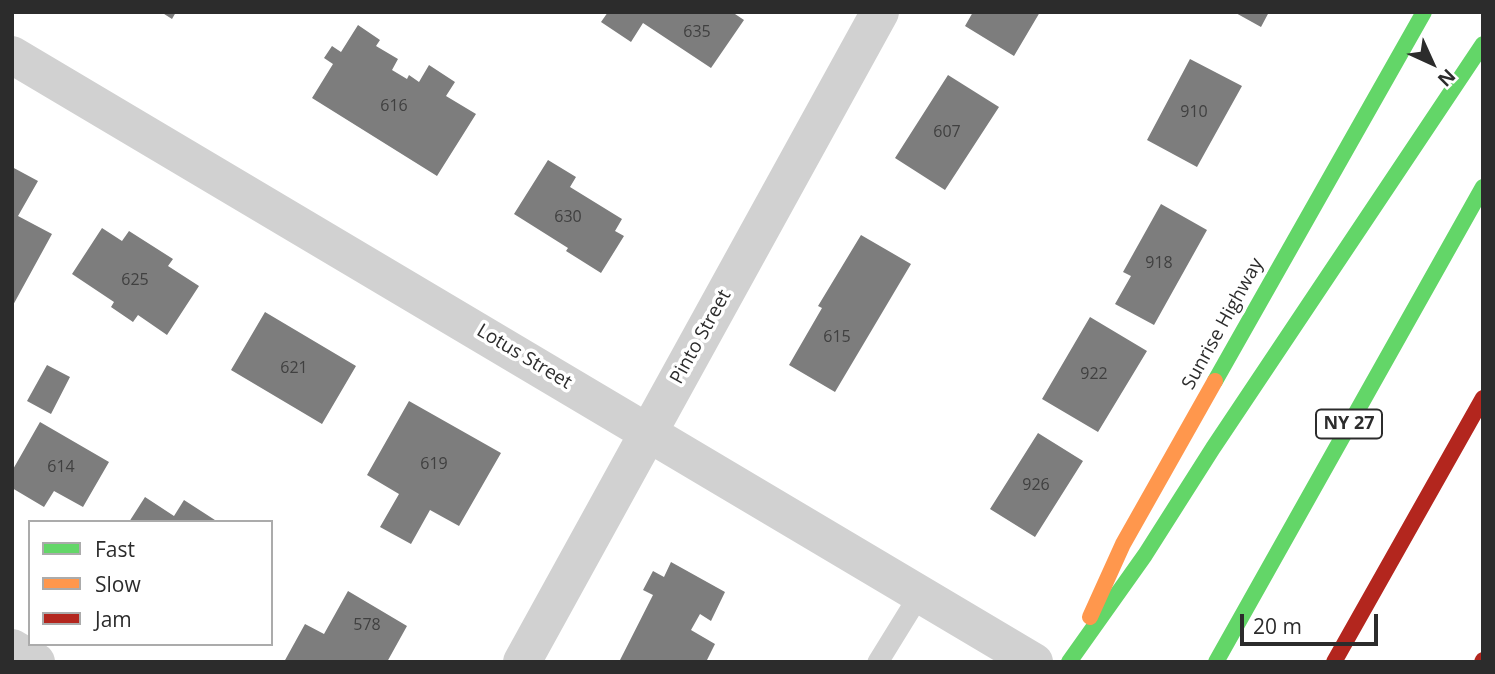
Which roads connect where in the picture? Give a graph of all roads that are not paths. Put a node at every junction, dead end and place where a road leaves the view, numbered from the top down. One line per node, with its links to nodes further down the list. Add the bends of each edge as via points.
1 (880, 12): 7 (street, Pinto Street)
2 (1424, 12): 14 (main road, Sunrise Highway, via 1123,544)
3 (1483, 44): 14 (main road, via 1199,467 1145,555)
4 (12, 55): 7 (street, Lotus Street)
5 (1483, 187): 15 (main road, NY 27)
6 (1483, 398): 16 (main road)
7 (649, 432): 8 (street, Lotus Street); 11 (street, Pinto Street)
8 (920, 594): 12 (lane); 13 (street, Lotus Street)
9 (12, 648): 10 (street)
10 (36, 662)
11 (522, 662)
12 (878, 662)
13 (1034, 662)
14 (1069, 662)
15 (1216, 662)
16 (1334, 662)

